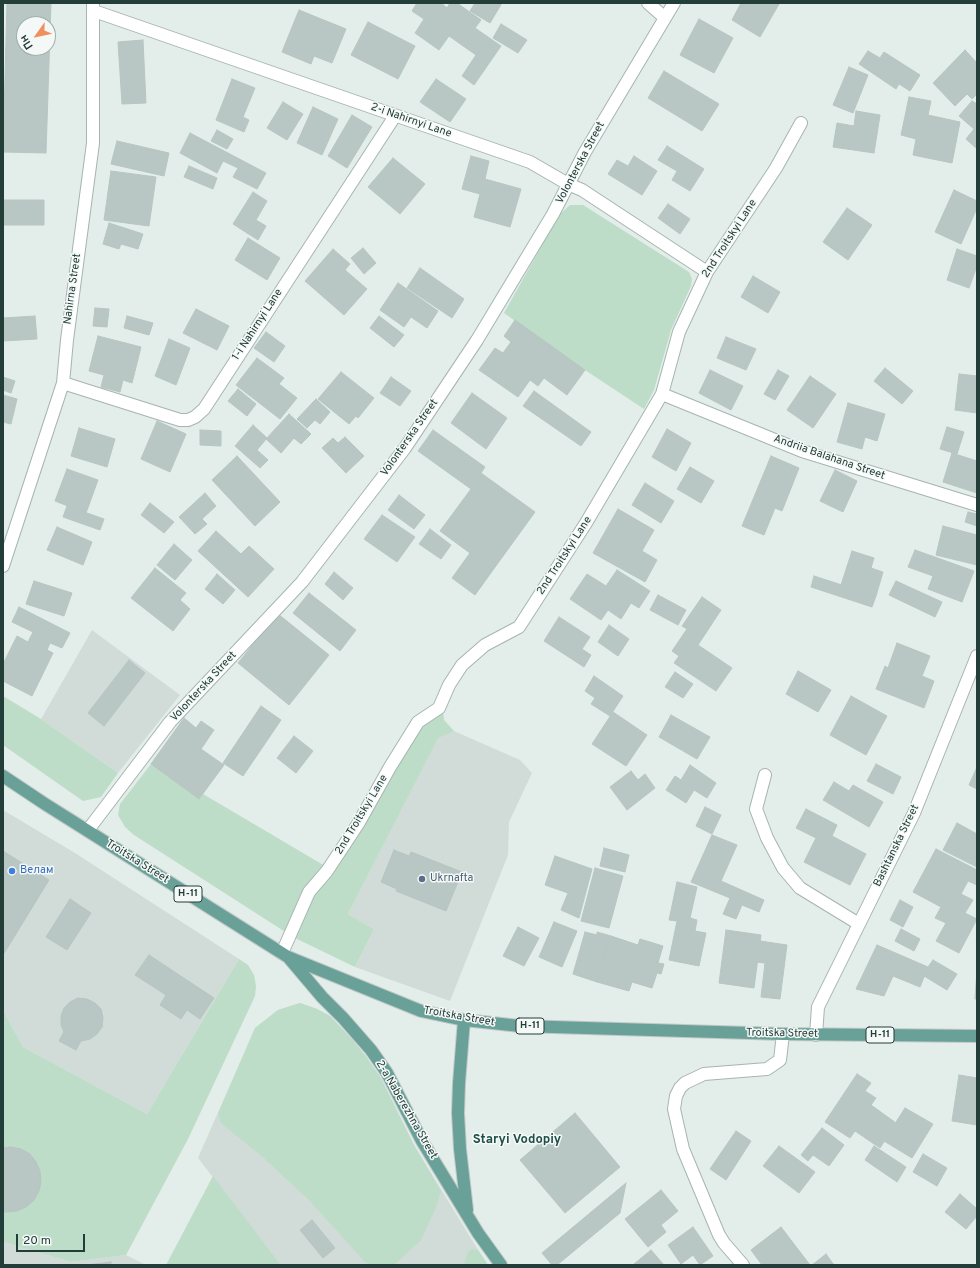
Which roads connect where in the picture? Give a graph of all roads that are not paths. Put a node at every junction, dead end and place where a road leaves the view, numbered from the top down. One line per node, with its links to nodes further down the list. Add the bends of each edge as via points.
1 (648, 3): 4 (street)
2 (674, 3): 4 (street, Volonterska Street)
3 (94, 7): 5 (street, 2-i Nahirnyi Lane); 9 (street, Nahirna Street, via 93,143)
4 (665, 18): 7 (street, Volonterska Street)
5 (395, 116): 7 (street, 2-i Nahirnyi Lane, via 530,162); 9 (street, 1-i Nahirnyi Lane, via 204,409 195,417 180,420)
6 (801, 123): 8 (street, 2nd Troitskyi Lane, via 776,168)
7 (568, 184): 8 (street, 2-i Nahirnyi Lane, via 582,190); 16 (street, Volonterska Street, via 553,214 477,340 405,448 302,582 170,722)
8 (707, 272): 10 (street, 2nd Troitskyi Lane, via 679,332)
9 (63, 383): 12 (street, Nahirna Street)
10 (662, 394): 11 (street, Andriia Balahana Street, via 802,451); 18 (street, 2nd Troitskyi Lane, via 586,523 519,627 485,645 462,665 437,710 418,722 358,824 327,872 310,892)
11 (977, 505)
12 (3, 566)
13 (977, 656): 17 (street, Bashtanska Street, via 914,813)
14 (765, 775): 17 (street, via 756,809 783,868 800,888)
15 (3, 776): 16 (main road, Troitska Street / Н-11)
16 (88, 830): 18 (main road, Troitska Street / Н-11)
17 (859, 924): 21 (street, Bashtanska Street, via 818,1007)
18 (285, 955): 19 (main road, Troitska Street / Н-11, via 421,1011); 23 (main road, 2-a Naberezhna Street, via 343,1018 387,1073 422,1141)
19 (464, 1020): 20 (main road, Troitska Street / Н-11, via 520,1026); 23 (main road, 2-a Naberezhna Street, via 458,1113)
20 (783, 1034): 21 (main road, Troitska Street / Н-11); 25 (street, via 780,1060 767,1069 704,1074 685,1083 676,1096 674,1109 683,1149 719,1235)
21 (816, 1035): 22 (main road, Troitska Street / Н-11)
22 (977, 1036)
23 (468, 1215): 24 (main road, 2-a Naberezhna Street)
24 (501, 1265)
25 (743, 1265)

